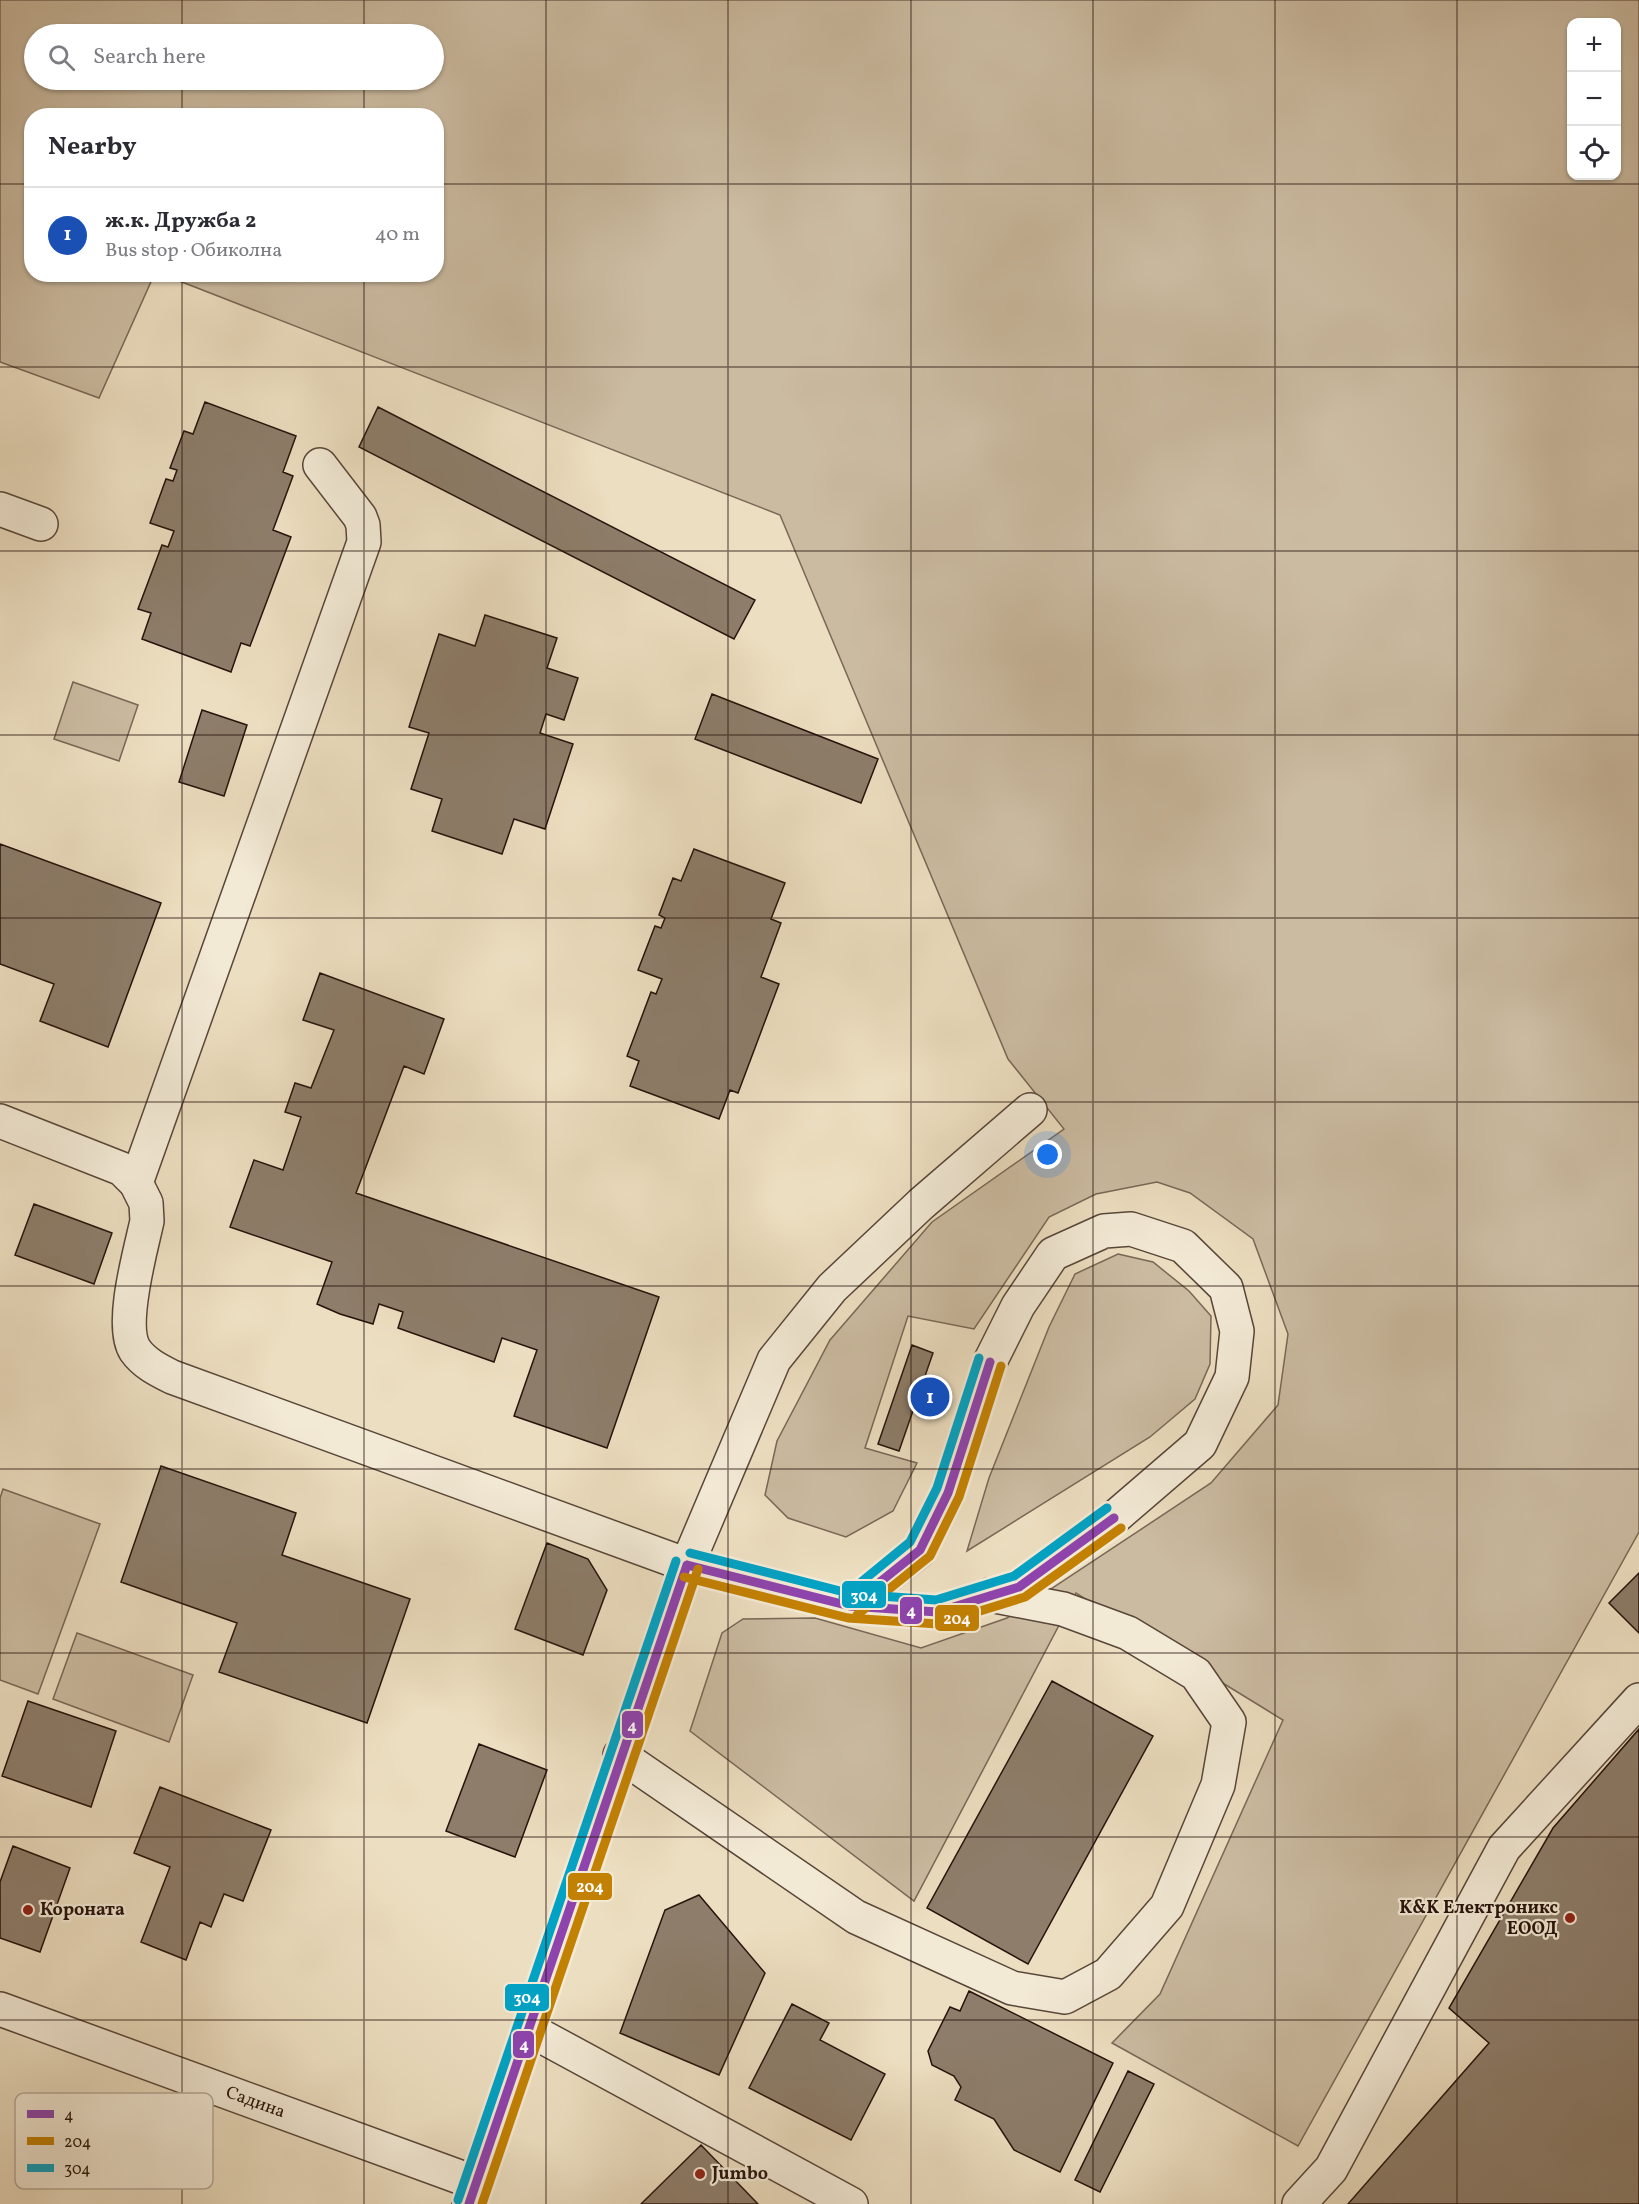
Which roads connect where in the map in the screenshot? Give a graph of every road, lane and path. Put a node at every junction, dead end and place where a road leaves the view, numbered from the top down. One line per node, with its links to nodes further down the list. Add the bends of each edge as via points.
1 (320, 465): 6 (street, via 360,517 364,542)
2 (0, 509): 3 (street)
3 (41, 524)
4 (1030, 1110): 7 (street, via 832,1288 774,1360)
5 (0, 1121): 6 (street, via 103,1160 122,1169)
6 (136, 1183): 7 (street, via 146,1203 147,1221 129,1328 134,1348 150,1365 172,1377)
7 (687, 1565): 9 (street); 11 (street)
8 (990, 1595): 9 (street, via 937,1612); 9 (street, via 1019,1587 1114,1518 1200,1444 1232,1377 1237,1331 1226,1288 1183,1246 1131,1229 1104,1231 1053,1254 1018,1305 990,1362 948,1493 920,1550); 11 (street, via 1063,1609 1128,1633 1196,1674 1229,1722 1218,1785 1167,1906 1108,1974 1065,1997 1012,1988 856,1917)
9 (850, 1606)
10 (1639, 1700): 16 (street, via 1504,1848 1331,2169)
11 (621, 1755): 13 (street)
12 (0, 2009): 14 (street, Садина)
13 (530, 2030): 14 (street); 15 (street)
14 (472, 2193)
15 (851, 2204)
16 (1299, 2204)

